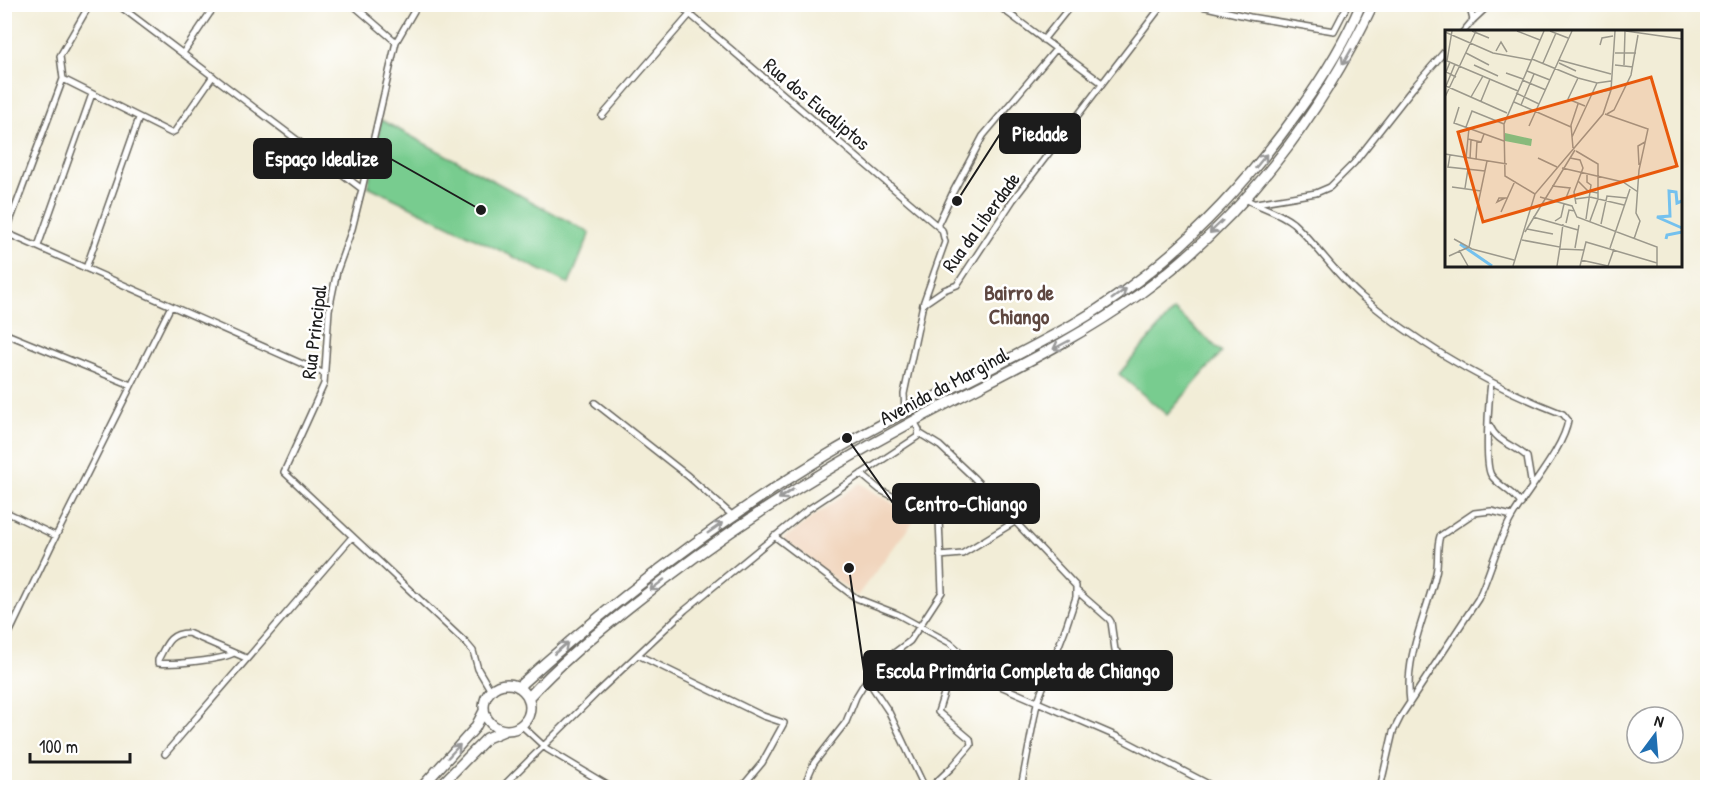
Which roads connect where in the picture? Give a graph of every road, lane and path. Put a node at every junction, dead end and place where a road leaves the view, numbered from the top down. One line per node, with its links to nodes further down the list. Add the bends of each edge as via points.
1 (90, 4): 28 (street, via 60,56)
2 (117, 4): 26 (street)
3 (197, 4): 18 (street)
4 (216, 4): 18 (street)
5 (352, 4): 23 (street)
6 (418, 4): 23 (street, Rua Principal)
7 (678, 4): 19 (street, Rua dos Eucaliptos)
8 (699, 4): 19 (street)
9 (996, 4): 22 (street)
10 (1072, 4): 22 (street)
11 (1163, 4): 29 (street, Rua da Liberdade)
12 (1193, 4): 13 (street, via 1334,31)
13 (1348, 4)
14 (1361, 4): 47 (main road, Avenida da Marginal, one-way to 14, via 1072,325 1174,251 1235,192 1281,136 1329,69)
15 (1373, 4): 34 (main road, Avenida da Marginal, one-way to 34, via 1354,46 1300,132)
16 (1468, 4): 20 (street)
17 (1490, 4): 20 (street)
18 (211, 12): 26 (street)
19 (690, 15): 31 (street); 36 (street, Rua dos Eucaliptos)
20 (1473, 20): 21 (street)
21 (1465, 30)
22 (1043, 40): 24 (street)
23 (396, 42): 33 (street, Rua Principal)
24 (1056, 49): 29 (street); 36 (street, via 983,136)
25 (1445, 51): 35 (street, via 1354,163 1329,187)
26 (183, 53): 27 (street)
27 (213, 76): 32 (street, via 174,132); 33 (street)
28 (63, 79): 30 (street); 37 (street)
29 (1102, 83): 40 (street, Rua da Liberdade, via 1013,200 957,285)
30 (92, 94): 32 (street); 38 (street)
31 (602, 116)
32 (139, 118): 39 (street)
33 (362, 189): 43 (street, Rua Principal, via 332,291)
34 (1245, 199): 35 (street); 48 (main road, Avenida da Marginal, one-way to 48, via 1140,294 1071,340)
35 (1254, 204): 44 (street, via 1285,217 1374,306 1420,340)
36 (938, 224): 40 (street, via 945,242)
37 (5, 232): 38 (street)
38 (38, 246): 39 (street)
39 (86, 268): 41 (street)
40 (923, 304): 47 (street, via 904,394)
41 (171, 306): 43 (street); 45 (street)
42 (4, 333): 45 (street)
43 (325, 374): 60 (street, Rua Principal, via 321,393 284,472)
44 (1491, 382): 49 (street); 52 (street, via 1563,414 1568,420)
45 (131, 385): 58 (street)
46 (595, 403): 55 (street)
47 (906, 411): 55 (main road, Avenida da Marginal, via 829,454)
48 (914, 421): 50 (street); 75 (main road, Avenida da Marginal, one-way to 75, via 836,463 721,538 575,651)
49 (1488, 422): 52 (street, via 1496,438 1527,457); 53 (street, via 1490,474)
50 (919, 433): 51 (street); 57 (street, via 940,446)
51 (861, 474): 59 (street); 61 (street, via 880,490 939,519)
52 (1532, 487): 53 (street)
53 (1521, 504): 56 (street)
54 (4, 511): 58 (street)
55 (733, 516): 73 (main road, Avenida da Marginal, one-way to 55, via 618,601)
56 (1512, 516): 77 (street, via 1478,599); 77 (street, via 1491,511 1474,513 1440,536 1430,600 1410,660)
57 (1016, 521): 61 (street, via 962,554); 62 (street, via 1074,582)
58 (56, 536): 64 (street)
59 (774, 536): 63 (street, via 856,598); 67 (street)
60 (352, 537): 68 (street); 74 (street, Rua Principal, via 467,644)
61 (940, 556): 63 (street, via 942,592)
62 (1077, 591): 69 (street, via 1112,622 1115,650); 76 (street)
63 (920, 626): 65 (street); 72 (street, via 910,641 874,668)
64 (4, 644)
65 (958, 650): 70 (street); 71 (street)
66 (234, 653): 66 (street, via 182,633 171,637 158,660 169,664); 68 (street)
67 (638, 655): 81 (street); 87 (street, via 784,723 762,763)
68 (246, 658): 82 (street)
69 (1128, 661)
70 (953, 665): 71 (street); 89 (street, via 938,712 970,739 971,745)
71 (975, 675): 76 (street)
72 (867, 679): 88 (street, via 846,722 825,746); 89 (street, via 889,712)
73 (518, 687): 74 (main road, via 507,684); 75 (main road)
74 (491, 691): 78 (main road)
75 (528, 698): 79 (main road, via 529,713)
76 (1037, 703): 90 (street); 91 (street, via 1118,737)
77 (1410, 703): 92 (street, via 1393,732)
78 (484, 711): 80 (main road, via 492,724); 83 (main road, one-way to 78, via 475,728)
79 (521, 725): 80 (main road); 81 (street)
80 (506, 730): 84 (main road, via 487,738)
81 (542, 746): 85 (street); 86 (street)
82 (165, 754)
83 (421, 788)
84 (438, 788)
85 (501, 788)
86 (612, 788)
87 (741, 788)
88 (803, 788)
89 (927, 788)
90 (1021, 788)
91 (1216, 788)
92 (1380, 788)

